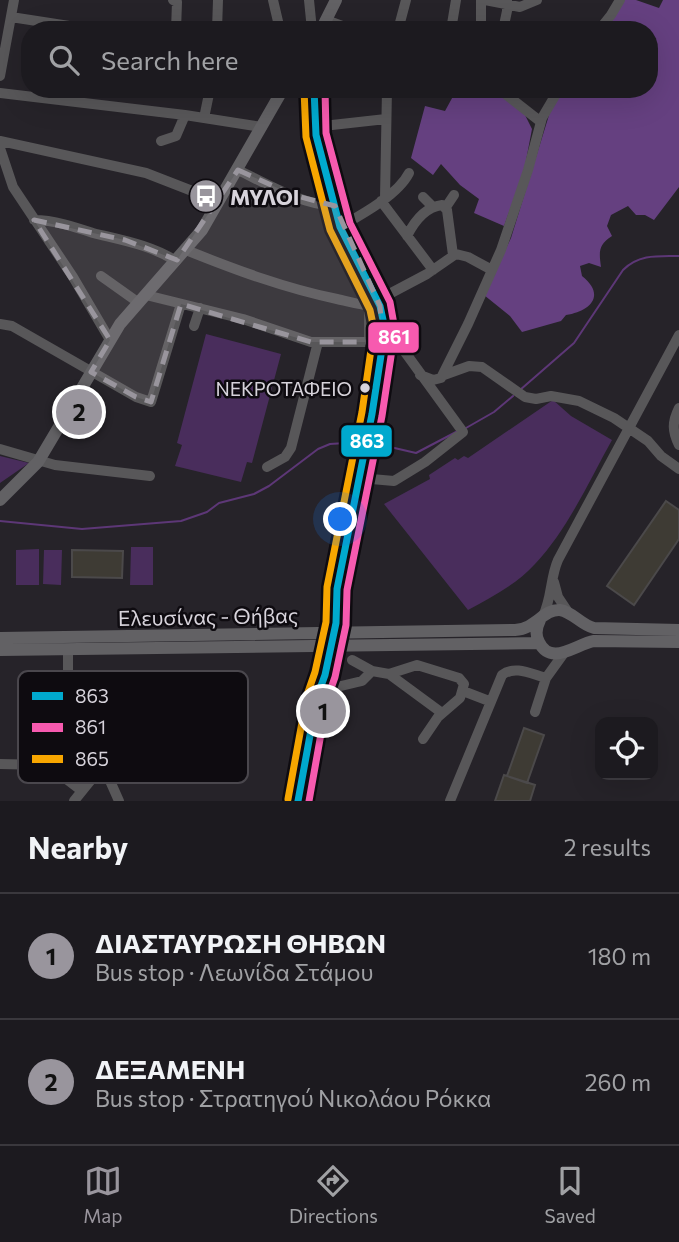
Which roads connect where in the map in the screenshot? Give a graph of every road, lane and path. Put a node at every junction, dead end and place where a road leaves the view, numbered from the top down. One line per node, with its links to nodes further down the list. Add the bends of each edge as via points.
1 (14, 0): 13 (street)
2 (173, 0): 15 (street, via 177,2)
3 (218, 0): 16 (street)
4 (273, 0): 17 (street)
5 (309, 0): 18 (street)
6 (336, 0): 19 (main road)
7 (406, 0): 20 (street)
8 (456, 0): 21 (street)
9 (483, 0): 12 (street); 22 (street)
10 (537, 0): 12 (street, via 520,7)
11 (620, 0): 24 (street)
12 (507, 3): 23 (street)
13 (11, 17): 14 (street); 25 (street)
14 (37, 21)
15 (177, 21)
16 (217, 21)
17 (278, 21)
18 (311, 21)
19 (326, 21)
20 (400, 21)
21 (452, 21)
22 (482, 21)
23 (504, 21)
24 (606, 21)
25 (0, 76)
26 (0, 93): 27 (street)
27 (21, 95)
28 (46, 98): 36 (street)
29 (84, 98): 36 (street)
30 (208, 98): 38 (street)
31 (278, 98): 41 (main road)
32 (314, 98): 42 (main road)
33 (387, 98): 39 (street)
34 (510, 98): 40 (street)
35 (554, 98): 40 (street)
36 (83, 102): 37 (street)
37 (186, 115): 38 (street); 44 (street, via 176,136)
38 (204, 118): 41 (street)
39 (386, 119): 42 (street); 50 (street)
40 (541, 122): 62 (street, via 519,201)
41 (262, 127): 46 (main road)
42 (314, 127): 52 (main road)
43 (0, 141): 51 (street, via 146,173)
44 (161, 141)
45 (0, 148): 55 (street, via 13,187)
46 (238, 170): 51 (main road); 52 (street, via 293,195)
47 (409, 173): 50 (street)
48 (454, 195): 54 (street)
49 (424, 197): 53 (street)
50 (383, 199): 56 (street); 57 (street)
51 (218, 201): 58 (main road)
52 (335, 206): 56 (main road)
53 (433, 207): 54 (street); 57 (street, via 420,216)
54 (446, 207): 59 (street)
55 (34, 220): 60 (street, via 125,240); 72 (street)
56 (340, 227): 65 (main road)
57 (407, 236): 61 (street)
58 (186, 250): 60 (main road); 65 (street, via 306,293 365,306)
59 (453, 256): 61 (street); 62 (street, via 461,254)
60 (176, 261): 64 (main road)
61 (433, 270): 65 (street)
62 (492, 270): 76 (street)
63 (101, 276): 64 (street)
64 (143, 299): 66 (street); 72 (main road)
65 (378, 303): 71 (main road)
66 (181, 304): 67 (street); 74 (street, via 151,402)
67 (200, 308): 69 (street); 73 (street)
68 (0, 324): 74 (street, via 12,326)
69 (194, 326)
70 (679, 335): 78 (street)
71 (384, 336): 73 (street); 75 (street, via 394,337); 85 (main road)
72 (110, 340): 74 (main road)
73 (318, 342): 82 (street, via 291,448)
74 (91, 372): 81 (main road)
75 (421, 375): 76 (street, via 433,380); 85 (street, via 463,432 394,481)
76 (444, 375): 78 (street, via 479,366 525,397 579,401)
77 (679, 408): 79 (street, via 673,434)
78 (631, 428): 83 (street); 87 (street)
79 (679, 445)
80 (0, 449): 81 (street)
81 (38, 462): 84 (street); 86 (main road)
82 (267, 467)
83 (679, 470)
84 (150, 476)
85 (360, 478): 88 (main road)
86 (0, 500)
87 (553, 573): 90 (street, via 558,597); 91 (street)
88 (337, 589): 89 (main road); 95 (main road)
89 (338, 604): 93 (main road, via 354,626); 95 (main road)
90 (572, 617): 91 (main road, Ελευσίνας - Θήβας, via 557,610); 92 (main road, Ελευσίνας - Θήβας, via 594,628); 101 (main road, via 580,634)
91 (541, 618): 93 (main road, Ελευσίνας - Θήβας, via 522,630); 98 (main road, via 536,632)
92 (679, 630)
93 (382, 632): 95 (main road, Ελευσίνας - Θήβας)
94 (0, 639): 95 (main road, Ελευσίνας - Θήβας)
95 (328, 639): 97 (main road, Ελευσίνας - Θήβας); 98 (main road, Ελευσίνας - Θήβας); 105 (main road); 110 (main road)
96 (679, 642): 101 (main road, Ελευσίνας - Θήβας, via 594,641)
97 (271, 645): 99 (main road, Ελευσίνας - Θήβας); 105 (main road, via 306,654)
98 (541, 645): 101 (main road, Ελευσίνας - Θήβας, via 553,653); 107 (street)
99 (68, 649): 100 (main road, Ελευσίνας - Θήβας); 103 (street)
100 (0, 650)
101 (569, 650): 107 (street)
102 (352, 660): 104 (street)
103 (68, 671)
104 (372, 671): 106 (street); 108 (street, via 362,681)
105 (318, 674): 110 (main road)
106 (389, 674): 109 (street, via 417,665 459,678); 113 (street)
107 (546, 678): 111 (street, via 507,671); 112 (street)
108 (341, 686)
109 (463, 691): 111 (street); 113 (street, via 456,704)
110 (317, 697): 121 (main road)
111 (489, 701): 124 (street)
112 (535, 712)
113 (442, 713): 114 (street)
114 (423, 738)
115 (0, 764): 116 (street)
116 (18, 764)
117 (72, 783): 120 (street)
118 (88, 783): 120 (street)
119 (111, 783): 123 (street)
120 (82, 791): 122 (street)
121 (302, 799)
122 (74, 801)
123 (119, 801)
124 (450, 801)

